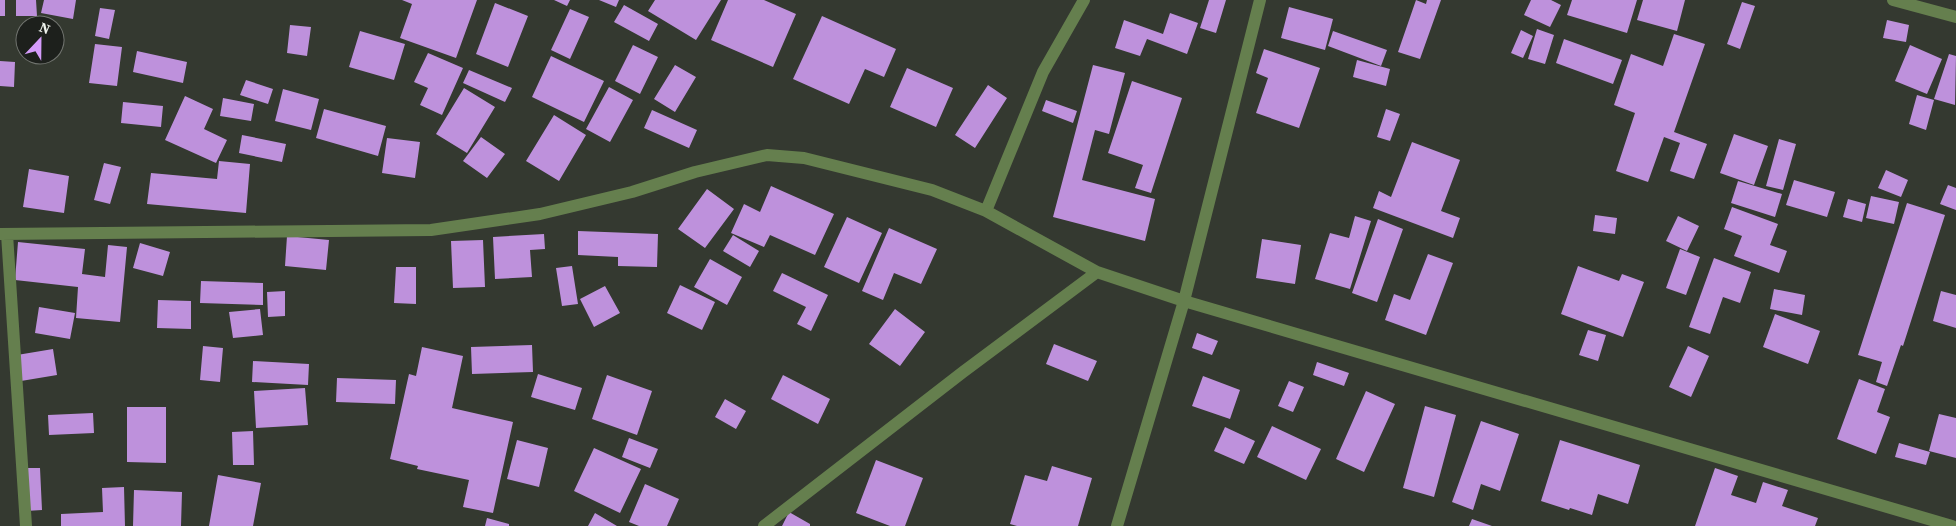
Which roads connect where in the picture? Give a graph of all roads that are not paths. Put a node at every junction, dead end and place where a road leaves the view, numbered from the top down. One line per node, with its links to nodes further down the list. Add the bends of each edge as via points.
1 (1084, 0): 5 (street, via 1043,72)
2 (1260, 0): 8 (street)
3 (1893, 0): 4 (street)
4 (1956, 17)
5 (986, 211): 6 (street, via 932,190 804,158 767,155 540,214 431,230); 7 (street)
6 (3, 234): 9 (street)
7 (1097, 272): 8 (street); 10 (street)
8 (1184, 301): 11 (street); 12 (street)
9 (26, 526)
10 (764, 526)
11 (1117, 526)
12 (1952, 526)

